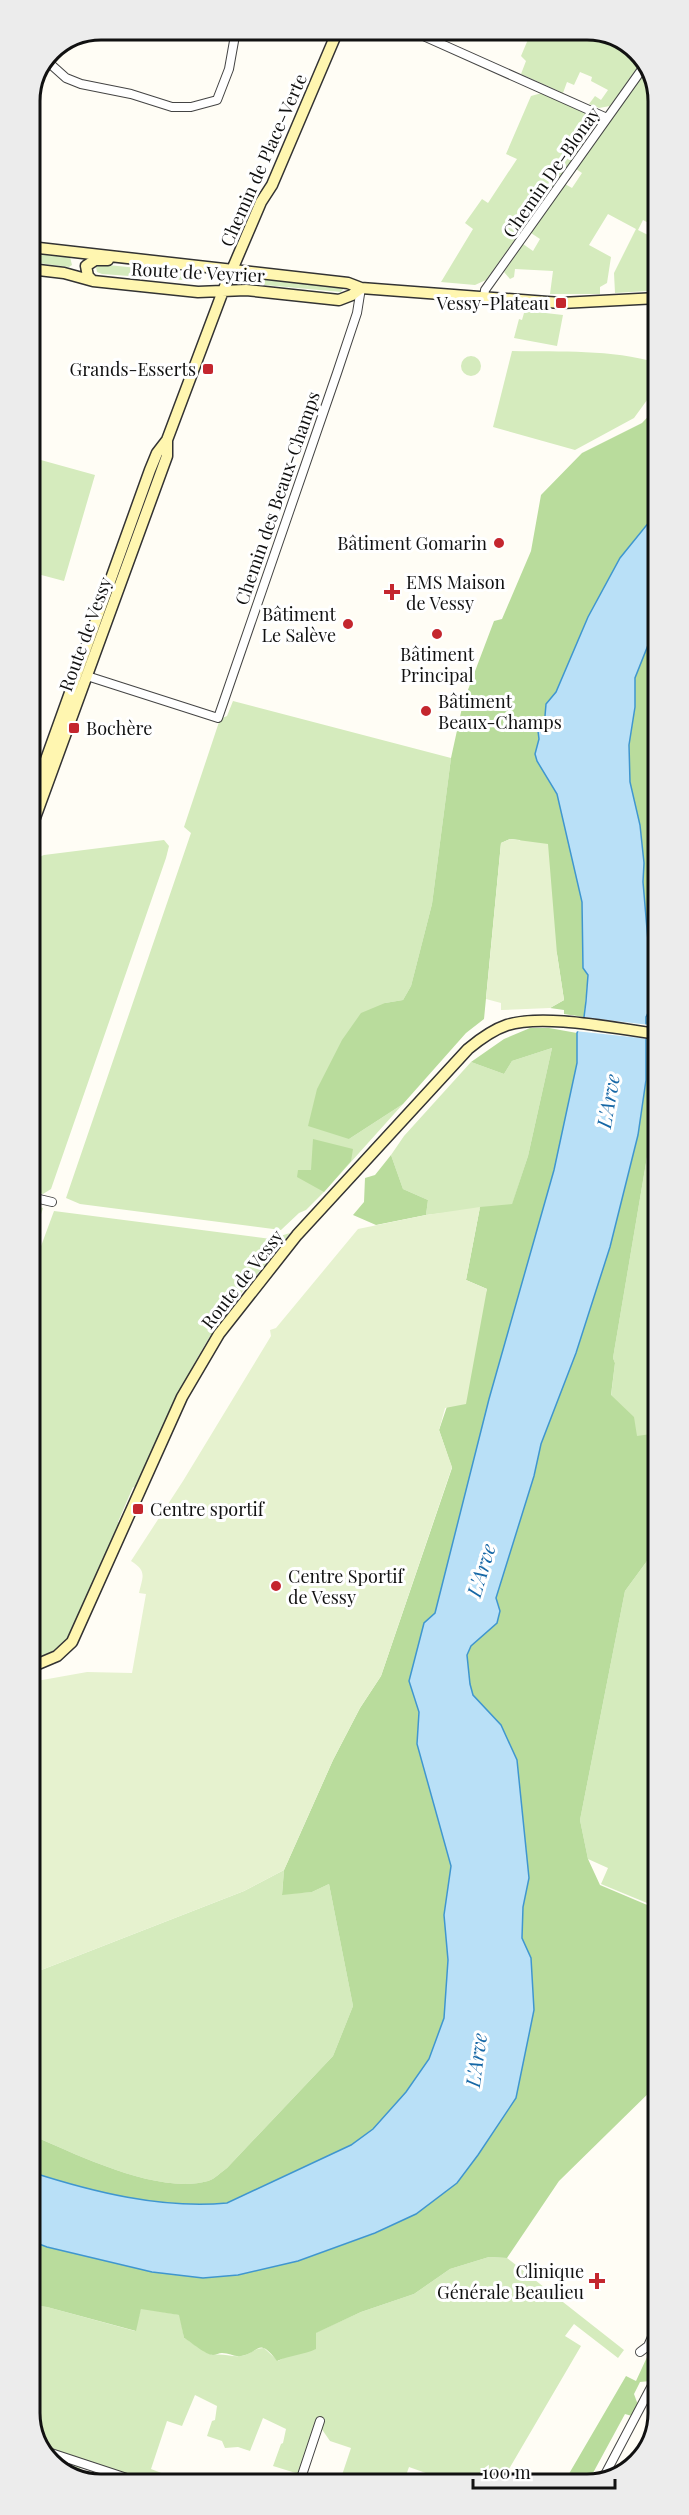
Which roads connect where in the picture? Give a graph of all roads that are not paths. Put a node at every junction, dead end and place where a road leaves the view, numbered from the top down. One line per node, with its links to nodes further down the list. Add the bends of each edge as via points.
1 (234, 40): 4 (street, via 217,100 191,107 172,107 81,84)
2 (333, 40): 10 (street, Chemin de Place-Verte)
3 (434, 41): 6 (street)
4 (52, 66)
5 (640, 72): 6 (street, Chemin De-Blonay)
6 (607, 118): 14 (street, Chemin De-Blonay, via 485,290)
7 (40, 248): 8 (street, Route de Veyrier)
8 (158, 260): 10 (street, Route de Veyrier); 11 (street, via 144,265 89,262 86,270)
9 (40, 270): 11 (street, Route de Veyrier)
10 (232, 270): 12 (street, Route de Veyrier, via 348,283); 13 (street, Chemin de Place-Verte)
11 (93, 282): 13 (street, Route de Veyrier)
12 (361, 288): 13 (street, Route de Veyrier, via 339,300); 14 (street, Route de Veyrier); 16 (street, Chemin des Beaux-Champs, via 357,313 218,718)
13 (223, 291): 16 (street, Route de Vessy, via 166,440 167,456)
14 (484, 297): 15 (street, Route de Veyrier, via 561,303)
15 (648, 299)
16 (83, 674): 17 (street, Route de Vessy); 18 (street, Route de Vessy)
17 (40, 779)
18 (40, 802)
19 (648, 1033): 22 (street, Route de Vessy, via 530,1020 489,1033 468,1049 311,1219 219,1334 182,1397 72,1642 57,1656)
20 (40, 1199): 21 (street)
21 (52, 1202)
22 (40, 1663)
23 (648, 2346): 24 (street)
24 (640, 2352)
25 (648, 2393): 28 (street)
26 (320, 2421): 30 (street)
27 (57, 2455): 29 (street)
28 (607, 2471)
29 (115, 2474)
30 (302, 2474)

